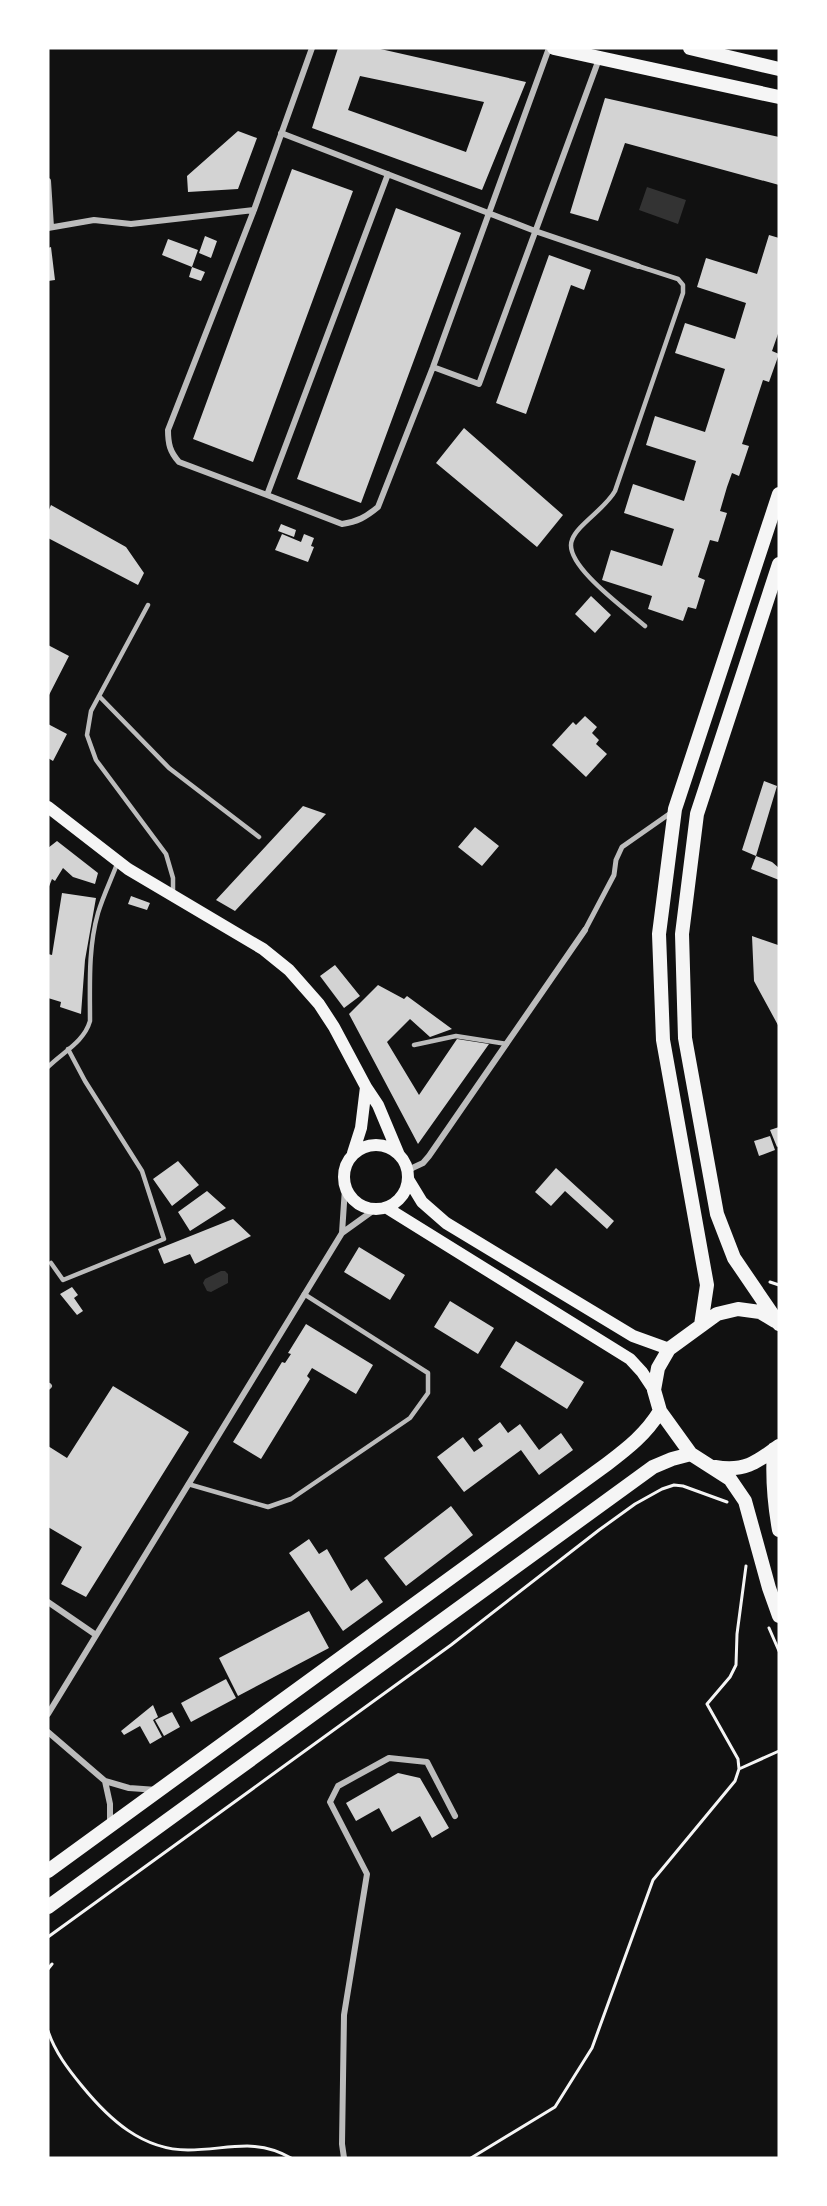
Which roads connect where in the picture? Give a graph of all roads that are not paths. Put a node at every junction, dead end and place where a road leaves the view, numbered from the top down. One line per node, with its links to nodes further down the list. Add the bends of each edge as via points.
1 (312, 48): 8 (street)
2 (549, 48): 12 (street)
3 (554, 48): 5 (main road)
4 (690, 48): 6 (main road)
5 (599, 58): 7 (main road); 14 (street)
6 (779, 69)
7 (779, 98)
8 (281, 133): 9 (street); 11 (street)
9 (388, 174): 12 (street); 18 (street)
10 (48, 181): 13 (street)
11 (254, 210): 13 (street, via 131,224 94,220); 18 (street, via 168,430 168,442 179,462)
12 (490, 213): 14 (street); 16 (street)
13 (49, 228)
14 (535, 231): 15 (street); 16 (street, via 478,384)
15 (638, 266): 21 (lane, via 678,279 683,293 615,491 576,533 570,547 580,569)
16 (433, 368): 18 (street, via 378,507 367,516 342,524)
17 (779, 494): 24 (main road)
18 (267, 495)
19 (779, 564): 42 (main road, via 697,814 682,934 685,1038 717,1214 734,1258)
20 (148, 605): 22 (lane)
21 (645, 626)
22 (99, 696): 25 (lane, via 169,768); 27 (lane, via 91,711 87,735 96,760 166,854)
23 (48, 807): 26 (main road)
24 (675, 809): 28 (street, via 622,846 614,875); 43 (main road, via 659,934 663,1040 707,1285)
25 (259, 837)
26 (118, 861): 27 (main road); 31 (lane, via 93,938 90,1021 82,1038)
27 (173, 896): 33 (main road, via 262,949 289,970 319,1004)
28 (585, 930): 29 (street)
29 (507, 1044): 30 (lane, via 456,1036); 36 (street, via 429,1156)
30 (414, 1045)
31 (68, 1049): 32 (lane); 40 (lane, via 142,1171 164,1239 63,1280)
32 (48, 1067)
33 (366, 1087): 34 (main road, via 361,1128); 35 (main road)
34 (353, 1153): 35 (main road, via 377,1145); 37 (main road, via 346,1163)
35 (399, 1155): 36 (main road)
36 (408, 1174): 38 (main road, via 405,1191 398,1201); 44 (main road, via 422,1202 447,1223 633,1336)
37 (345, 1188): 38 (main road, via 362,1207); 39 (street)
38 (381, 1209): 39 (street); 45 (main road, via 630,1359)
39 (342, 1233): 41 (street)
40 (51, 1263)
41 (304, 1294): 50 (street); 50 (lane, via 428,1373 428,1394 410,1418 278,1505 268,1507)
42 (779, 1324): 43 (main road, via 760,1312 738,1309 717,1314)
43 (701, 1326): 44 (main road)
44 (669, 1349): 45 (main road, via 658,1368)
45 (654, 1390): 46 (main road)
46 (660, 1411): 48 (main road); 58 (main road, via 650,1428 607,1464)
47 (777, 1448): 49 (main road, via 754,1464 732,1470); 51 (main road, via 772,1485)
48 (691, 1455): 49 (main road); 62 (main road, via 653,1467)
49 (710, 1466): 53 (main road, via 730,1479 745,1501)
50 (188, 1484): 54 (street)
51 (779, 1530)
52 (48, 1602): 54 (street)
53 (779, 1616)
54 (96, 1635): 55 (street)
55 (48, 1714)
56 (48, 1731): 57 (street)
57 (105, 1781): 58 (street, via 129,1788); 60 (street)
58 (160, 1790): 60 (main road)
59 (455, 1816): 63 (street, via 426,1762 389,1758 338,1786 330,1802 367,1874 344,2015)
60 (110, 1826): 61 (main road)
61 (48, 1872)
62 (48, 1907)
63 (344, 2158)

